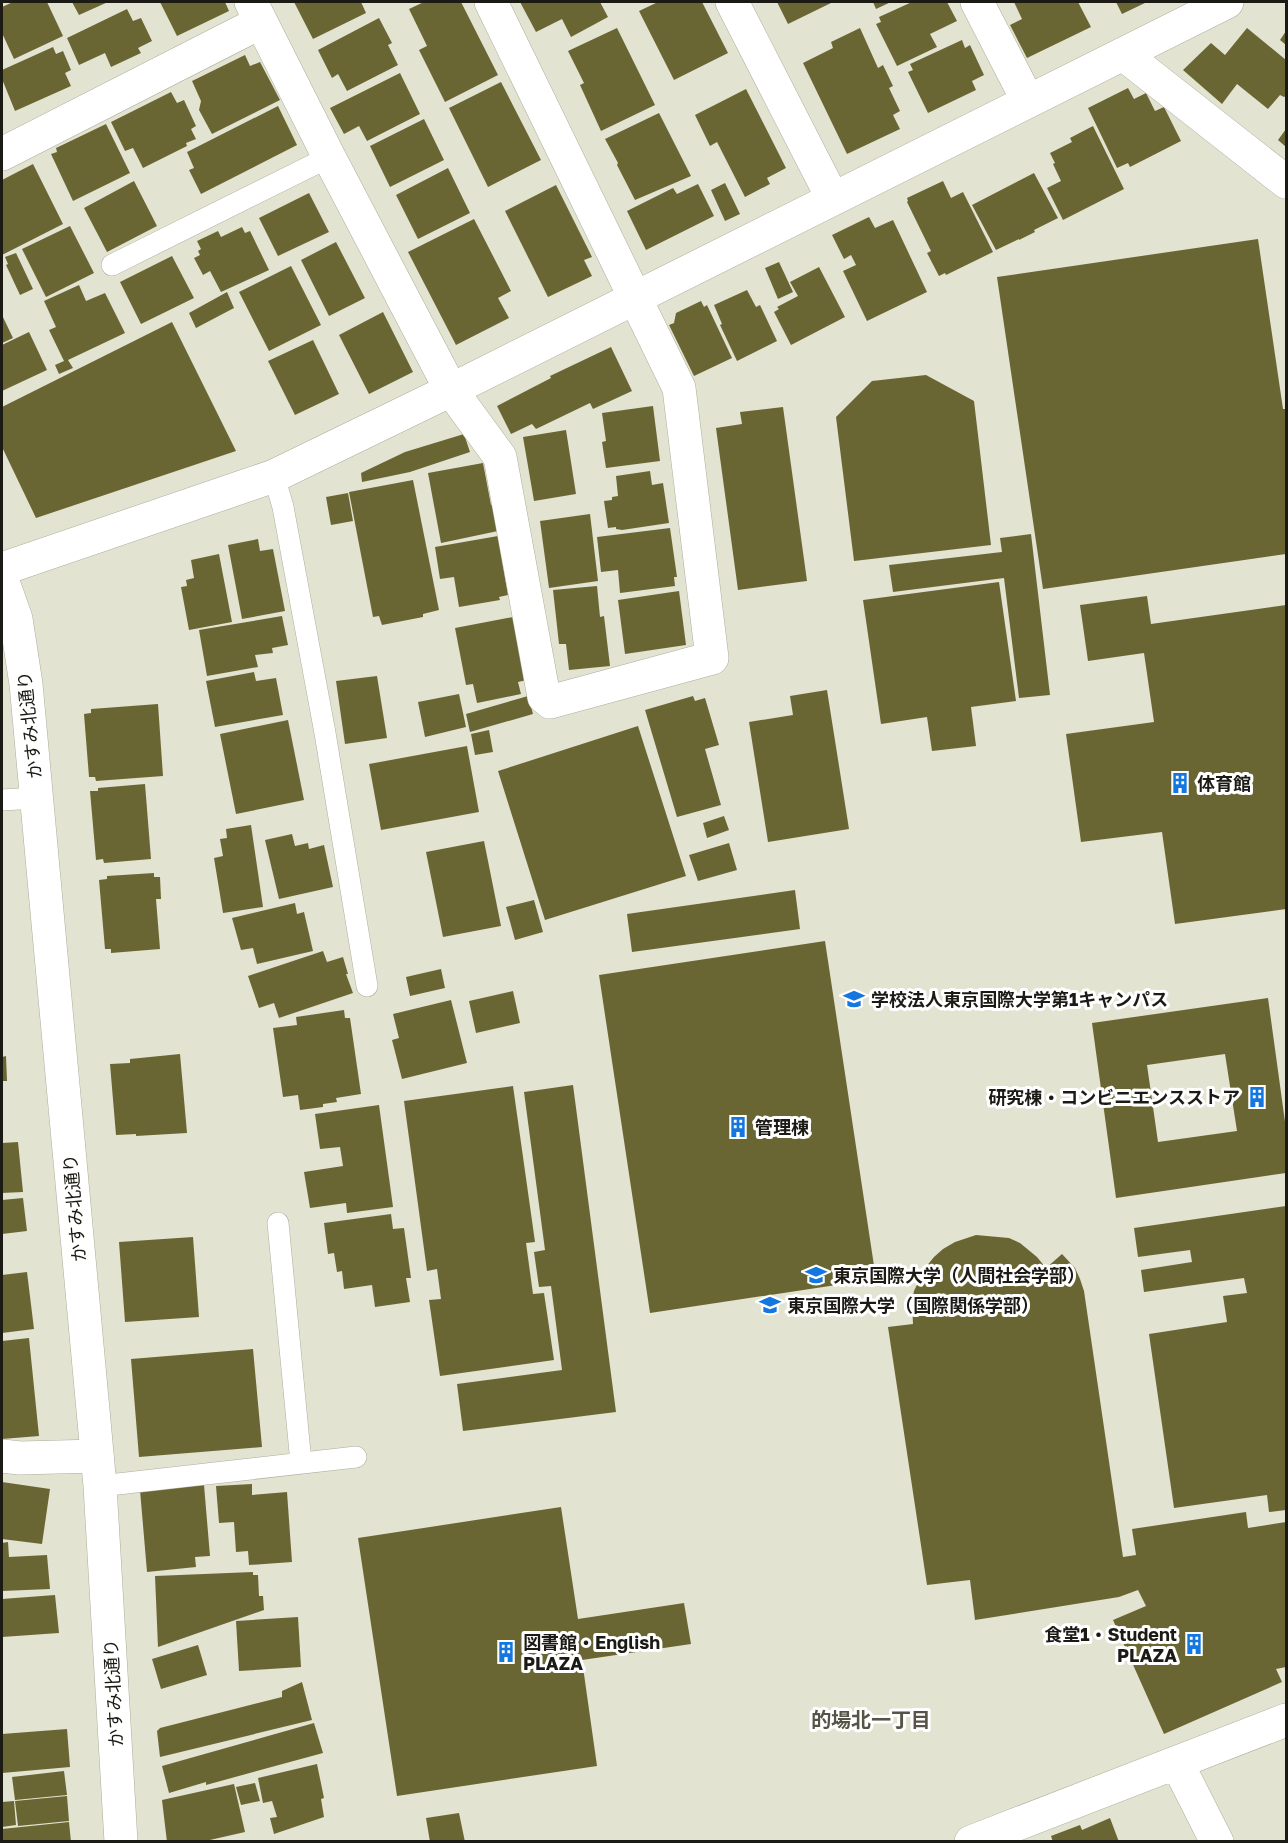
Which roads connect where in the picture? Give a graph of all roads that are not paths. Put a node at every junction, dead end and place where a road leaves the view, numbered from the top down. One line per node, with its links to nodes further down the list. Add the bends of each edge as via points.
1 (491, 2): 13 (street)
2 (732, 2): 11 (street)
3 (978, 2): 7 (street)
4 (1215, 4): 6 (street)
5 (256, 12): 8 (street); 9 (street)
6 (1123, 54): 7 (street); 10 (street)
7 (1028, 101): 11 (street)
8 (2, 154)
9 (329, 157): 12 (lane); 14 (street)
10 (1287, 182)
11 (833, 199): 13 (street)
12 (112, 264)
13 (636, 298): 14 (street); 14 (street, via 680,388 712,658 550,702 544,697 500,457)
14 (451, 390): 15 (street)
15 (274, 476): 16 (street); 20 (lane, via 283,507)
16 (2, 568)
17 (2, 579): 18 (street, かすみ北通り, via 16,619)
18 (36, 798): 19 (lane); 25 (street, かすみ北通り)
19 (2, 800)
20 (367, 986)
21 (278, 1223): 24 (lane)
22 (2, 1456): 25 (street)
23 (356, 1457): 24 (lane)
24 (301, 1463): 25 (lane)
25 (99, 1471): 28 (street, かすみ北通り)
26 (1287, 1720): 27 (street)
27 (1177, 1763): 29 (street); 30 (street)
28 (122, 1842)
29 (971, 1842)
30 (1217, 1842)

